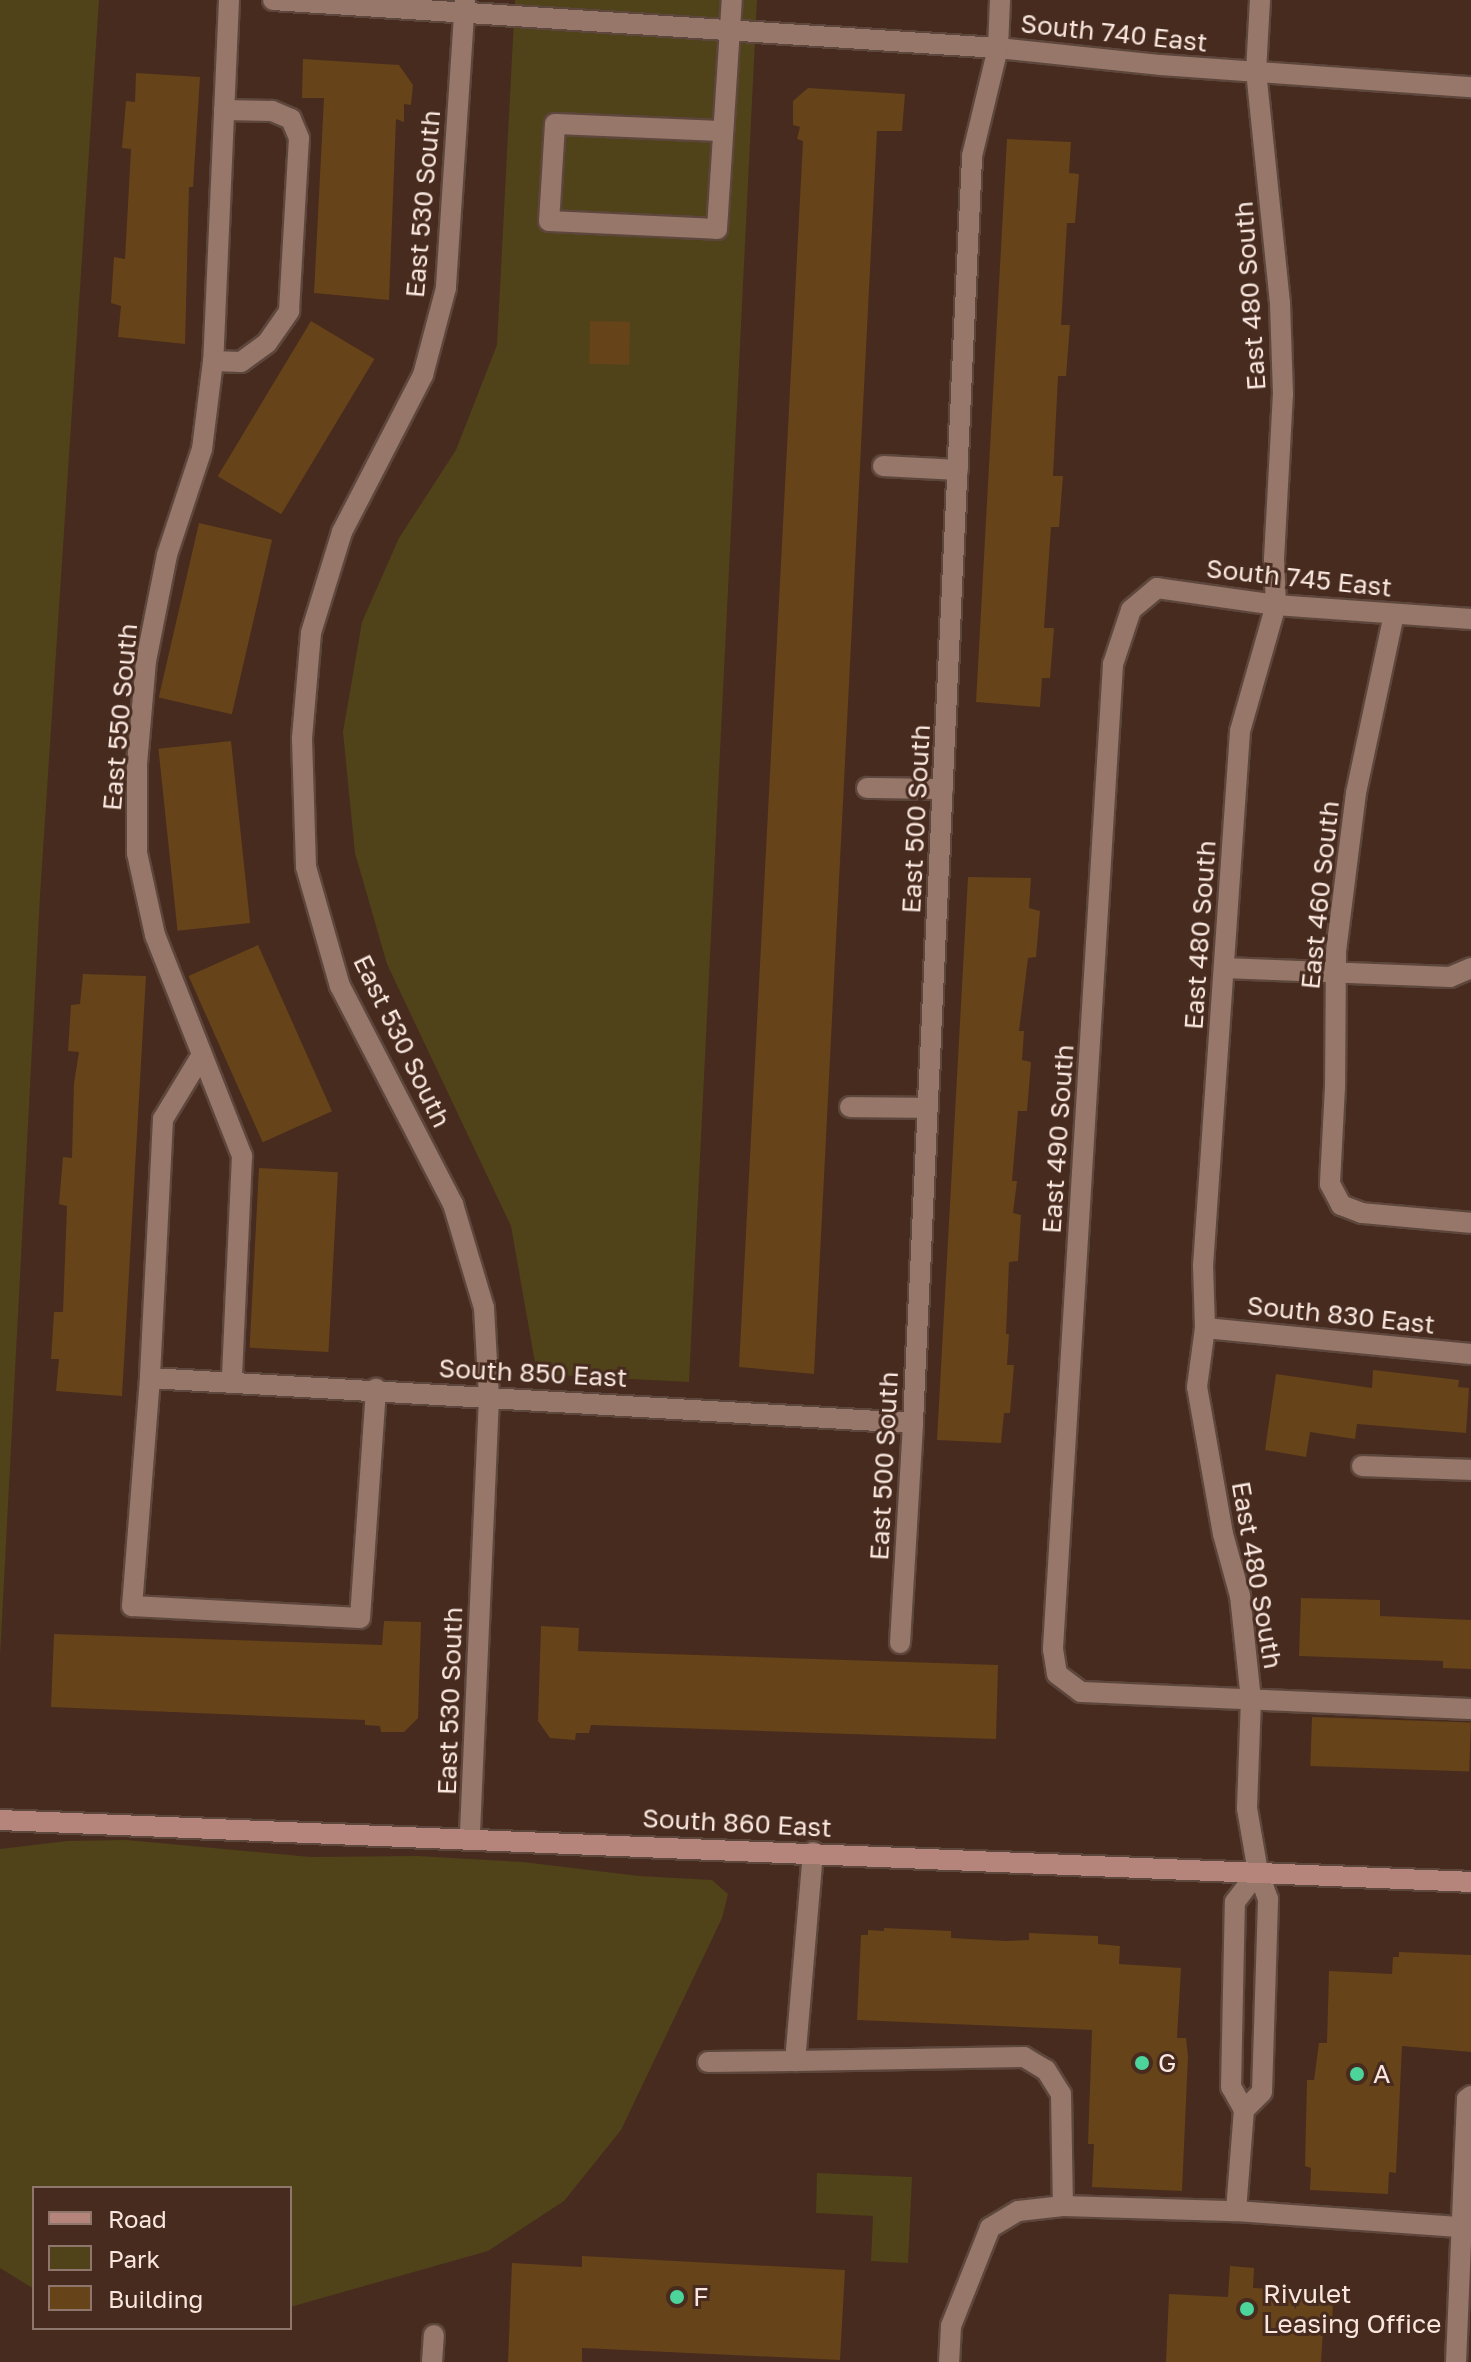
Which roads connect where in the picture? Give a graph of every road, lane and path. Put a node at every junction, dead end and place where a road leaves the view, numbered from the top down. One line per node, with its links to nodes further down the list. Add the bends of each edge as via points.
1 (229, 0): 11 (street, East 550 South)
2 (273, 0): 6 (street, South 740 East)
3 (732, 0): 7 (street)
4 (1000, 0): 8 (street, East 500 South)
5 (1260, 0): 9 (street, East 480 South)
6 (464, 8): 7 (street, South 740 East); 34 (street, East 530 South, via 446,288 423,375 342,532 311,633 302,739 306,867 340,986 453,1204 484,1308)
7 (730, 31): 8 (street, South 740 East); 12 (street)
8 (998, 48): 9 (street, South 740 East); 15 (street, East 500 South, via 972,156)
9 (1256, 72): 10 (street, South 740 East); 16 (street, East 480 South, via 1280,303 1283,394)
10 (1471, 87)
11 (224, 110): 13 (street, East 550 South); 13 (street, via 272,111 291,119 299,138 289,311 267,343 241,362)
12 (722, 131): 12 (street, via 717,229 549,221 555,124)
13 (213, 361): 25 (street, East 550 South, via 202,449 167,555 146,661 137,763 137,853 155,935)
14 (883, 466): 15 (street)
15 (958, 470): 21 (street, East 500 South)
16 (1276, 605): 17 (street, South 745 East, via 1157,588); 18 (street, South 745 East); 22 (street, East 480 South, via 1240,731)
17 (1131, 610): 39 (street, East 490 South, via 1113,664 1053,1649 1057,1674 1081,1692)
18 (1394, 614): 19 (street, South 745 East); 24 (street, East 460 South, via 1356,793)
19 (1471, 619)
20 (867, 788): 21 (street)
21 (943, 789): 27 (street, East 500 South)
22 (1224, 968): 24 (street); 29 (street, East 480 South, via 1203,1266)
23 (1471, 968): 24 (street, via 1450,977)
24 (1335, 973): 28 (street, East 460 South, via 1330,1184 1341,1205 1362,1213)
25 (200, 1058): 31 (street, via 163,1119); 32 (street, East 550 South, via 242,1156)
26 (850, 1107): 27 (street)
27 (928, 1108): 35 (street, East 500 South)
28 (1471, 1223)
29 (1205, 1328): 30 (street, South 830 East); 39 (street, East 480 South, via 1197,1387 1223,1534 1240,1596)
30 (1471, 1354)
31 (150, 1378): 32 (street, South 850 East); 33 (street, via 132,1606 360,1618)
32 (232, 1380): 33 (street, South 850 East)
33 (376, 1389): 34 (street, South 850 East)
34 (489, 1397): 35 (street, South 850 East); 42 (street, East 530 South)
35 (913, 1423): 38 (street, East 500 South)
36 (1362, 1466): 37 (street)
37 (1471, 1470)
38 (900, 1643)
39 (1251, 1700): 40 (street); 44 (street, East 480 South, via 1247,1808)
40 (1471, 1709)
41 (0, 1820): 42 (street, South 860 East)
42 (470, 1837): 43 (street, South 860 East)
43 (813, 1852): 44 (street, South 860 East); 46 (street)
44 (1258, 1872): 45 (street, South 860 East); 49 (street, East 480 South, via 1268,1899 1262,2092); 49 (street, via 1235,1902 1231,2087)
45 (1471, 1882)
46 (795, 2061): 47 (street); 50 (street, via 1024,2057 1046,2070 1061,2094)
47 (708, 2062)
48 (1471, 2096): 52 (street)
49 (1244, 2110): 51 (street)
50 (1063, 2206): 51 (street); 55 (street, via 1018,2211 990,2228 951,2326)
51 (1236, 2211): 52 (street)
52 (1461, 2227): 56 (street)
53 (434, 2335): 54 (street)
54 (432, 2362)
55 (949, 2362)
56 (1456, 2362)

